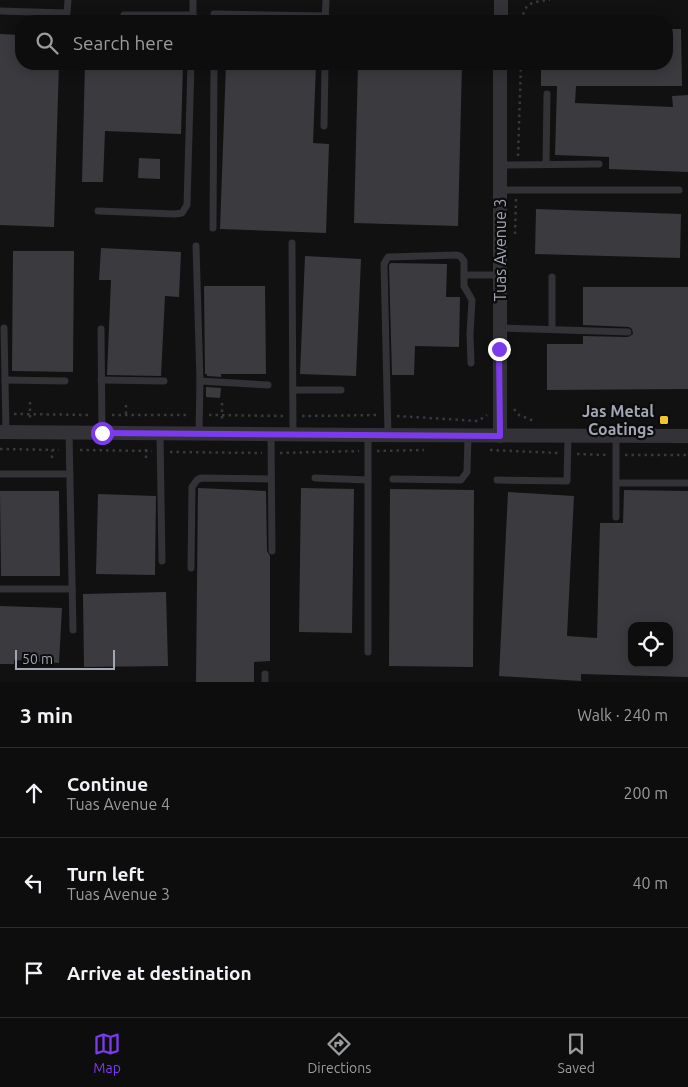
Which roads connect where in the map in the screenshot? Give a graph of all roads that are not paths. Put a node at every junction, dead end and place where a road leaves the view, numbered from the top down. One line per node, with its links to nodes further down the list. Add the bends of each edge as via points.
1 (68, 0): 5 (lane, via 67,13)
2 (193, 0): 6 (lane)
3 (326, 0): 9 (lane)
4 (501, 0): 10 (street)
5 (0, 10)
6 (193, 15)
7 (214, 15): 8 (lane)
8 (236, 15)
9 (326, 15)
10 (500, 15)
11 (191, 70): 22 (lane, via 187,205 184,210 175,214)
12 (214, 70): 23 (lane)
13 (325, 70): 16 (lane)
14 (500, 70): 17 (street, Tuas Avenue 3)
15 (547, 94): 18 (lane)
16 (324, 126)
17 (500, 164): 18 (lane); 20 (street, Tuas Avenue 3)
18 (546, 164): 19 (lane)
19 (599, 164)
20 (500, 190): 21 (lane); 27 (street, Tuas Avenue 3)
21 (679, 190)
22 (98, 211)
23 (213, 228)
24 (292, 243): 41 (lane)
25 (196, 246): 39 (lane)
26 (464, 275): 27 (lane); 34 (lane, via 465,288 472,300); 51 (lane, via 464,261 457,255 393,256 386,260)
27 (500, 275): 30 (street, Tuas Avenue 3)
28 (552, 277): 32 (lane)
29 (4, 328): 35 (lane)
30 (500, 328): 32 (lane); 52 (street, Tuas Avenue 3)
31 (101, 329): 36 (lane)
32 (552, 329): 33 (lane)
33 (628, 332)
34 (471, 363)
35 (5, 380): 37 (lane); 43 (lane)
36 (101, 380): 38 (lane); 45 (lane)
37 (65, 381)
38 (164, 381)
39 (200, 381): 40 (lane); 46 (lane)
40 (268, 385)
41 (293, 390): 42 (lane); 49 (lane)
42 (341, 390)
43 (3, 432): 44 (street)
44 (69, 433): 45 (street); 58 (lane)
45 (102, 433): 47 (street)
46 (199, 433): 47 (street); 48 (street)
47 (160, 434): 68 (lane)
48 (271, 434): 49 (street); 60 (lane)
49 (293, 434): 50 (street)
50 (368, 435): 51 (street); 62 (lane)
51 (388, 435): 56 (street)
52 (500, 436): 53 (street); 56 (street)
53 (568, 436): 54 (street); 63 (lane, via 567,481)
54 (616, 436): 55 (street); 64 (lane)
55 (688, 436)
56 (468, 442): 61 (lane, via 467,472 461,480)
57 (0, 474): 58 (lane)
58 (70, 474): 71 (lane)
59 (315, 478): 62 (lane)
60 (271, 479): 67 (lane); 69 (lane, via 197,480 192,487)
61 (393, 479)
62 (368, 480): 73 (lane)
63 (497, 480)
64 (616, 483): 65 (lane); 66 (lane)
65 (688, 483)
66 (616, 518)
67 (272, 551)
68 (162, 561)
69 (192, 568)
70 (0, 589): 71 (lane)
71 (72, 589): 72 (lane)
72 (72, 630)
73 (368, 652)

